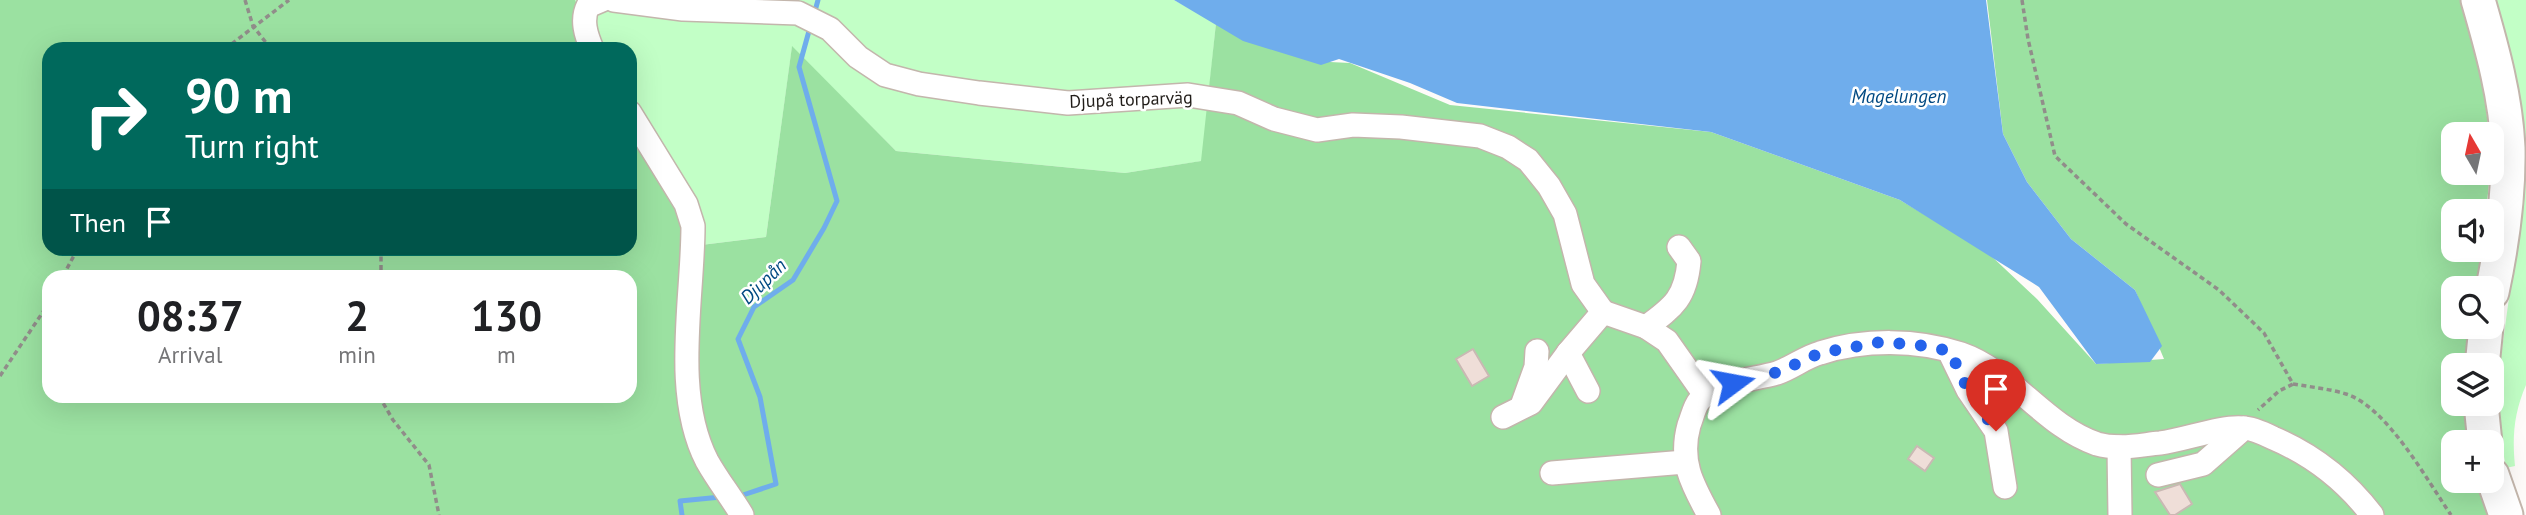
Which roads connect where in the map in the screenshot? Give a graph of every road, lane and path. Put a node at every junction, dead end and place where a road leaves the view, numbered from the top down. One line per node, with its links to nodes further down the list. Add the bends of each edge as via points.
1 (245, 0): 8 (path)
2 (289, 0): 8 (path)
3 (602, 0): 11 (street, via 588,6 585,13)
4 (614, 0): 7 (street, Djupå torparväg)
5 (2022, 0): 22 (path, via 2055,156 2126,224 2219,290 2264,334)
6 (2478, 0): 14 (highway, via 2494,57 2508,147)
7 (685, 4): 15 (street, Djupå torparväg, via 798,13 830,29 858,57 885,75 967,92 1068,103 1188,95 1238,103 1317,130 1365,126 1480,136 1528,160 1549,186 1565,214 1583,284)
8 (253, 26): 9 (path); 10 (path)
9 (234, 42)
10 (266, 42)
11 (590, 42)
12 (637, 124): 34 (street, via 686,204 694,226 686,373 692,420 706,460)
13 (1679, 247): 17 (street, via 1689,261 1687,283 1673,307)
14 (2495, 276)
15 (1603, 312): 17 (street); 20 (street)
16 (42, 313): 21 (path)
17 (1646, 327): 24 (street, via 1667,341)
18 (1537, 351): 20 (street, via 1536,368 1512,411 1531,403)
19 (1950, 351): 24 (street, via 1881,342 1820,353); 27 (street, via 1999,374 2076,435); 31 (street, via 1968,390 1996,431)
20 (1568, 353): 23 (street)
21 (0, 376)
22 (2293, 384): 26 (path, via 2260,408); 38 (path, via 2348,394 2373,408)
23 (1588, 391)
24 (1705, 395): 28 (street, via 1698,401 1686,438)
25 (383, 403): 33 (path, via 429,465)
26 (2244, 428): 27 (street); 30 (street, via 2203,464); 37 (street, via 2291,446 2325,467)
27 (2119, 447): 36 (street)
28 (1685, 462): 29 (street); 35 (street)
29 (1552, 473)
30 (2158, 475)
31 (2005, 487)
32 (2498, 493): 39 (highway)
33 (439, 515)
34 (742, 515)
35 (1709, 515)
36 (2120, 515)
37 (2372, 515)
38 (2451, 515)
39 (2506, 515)

